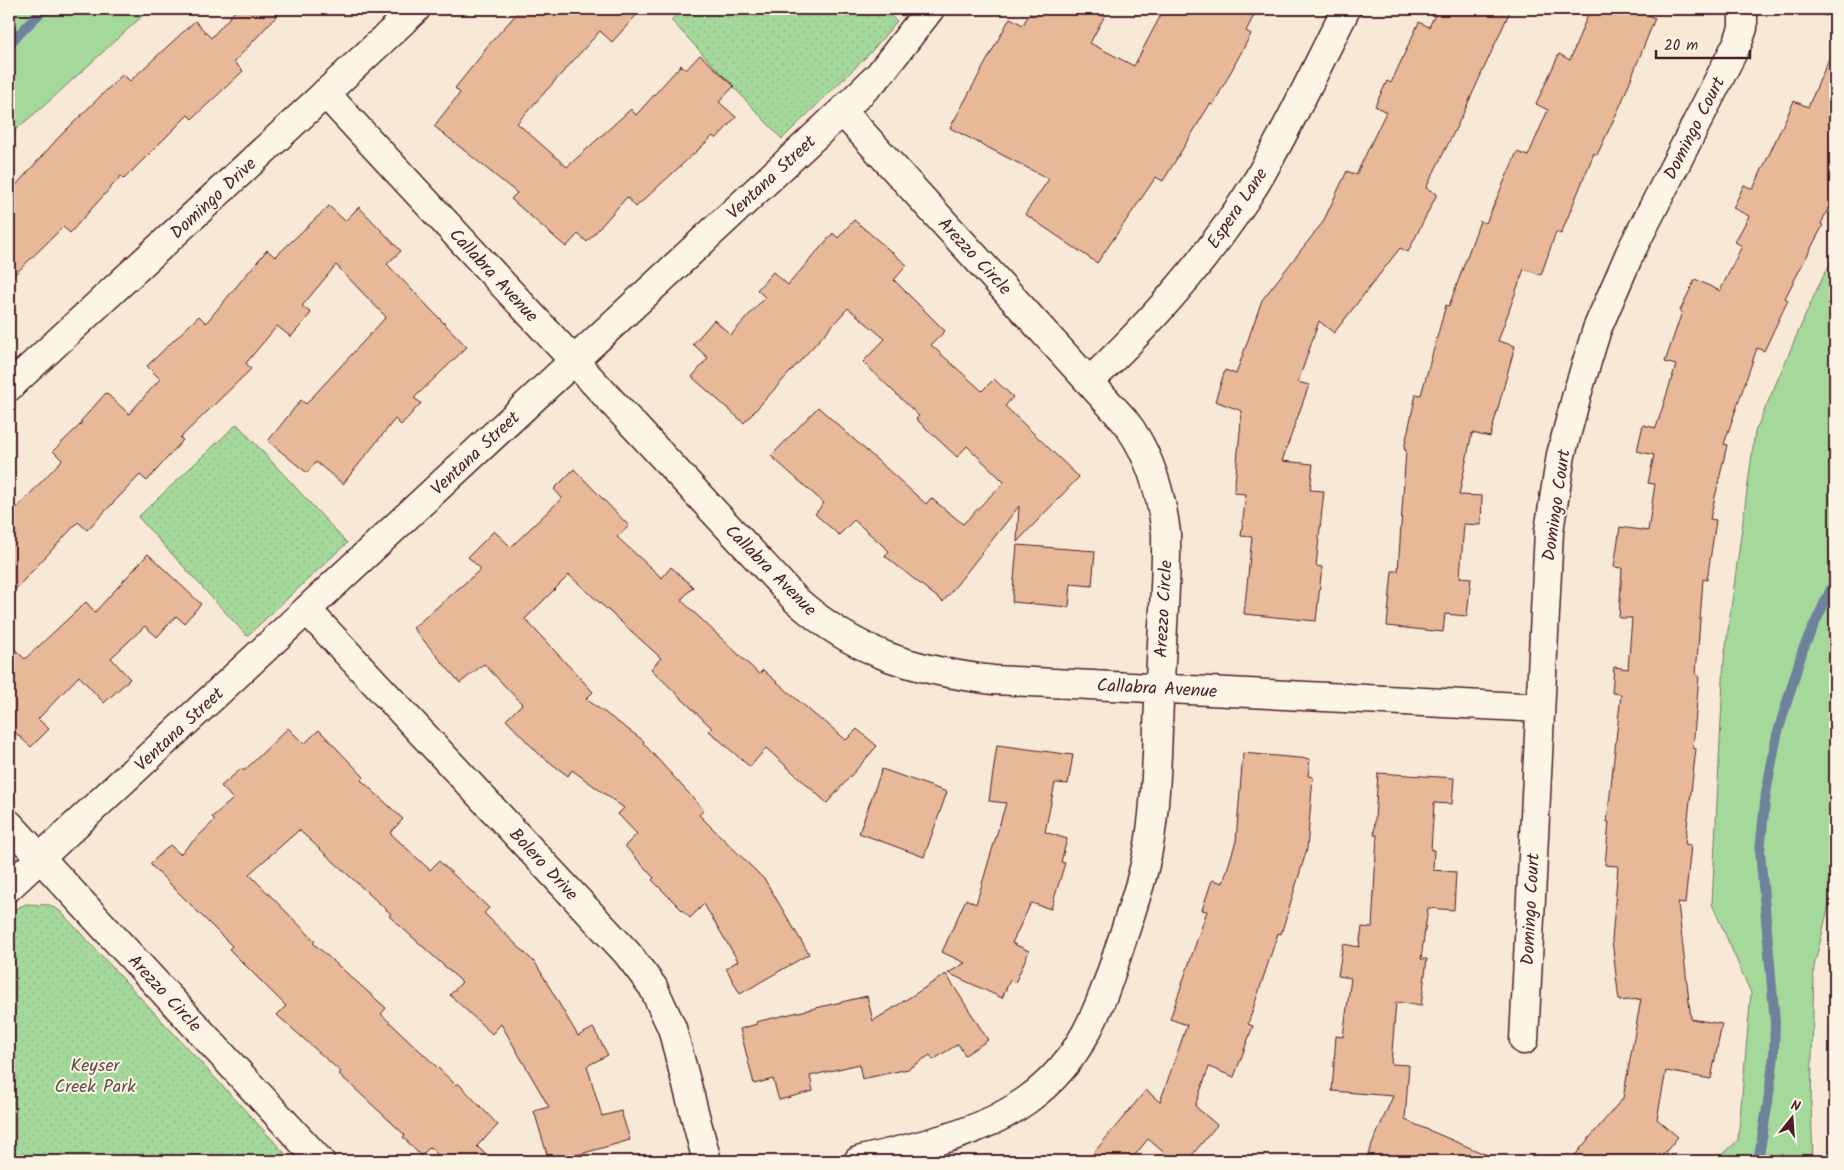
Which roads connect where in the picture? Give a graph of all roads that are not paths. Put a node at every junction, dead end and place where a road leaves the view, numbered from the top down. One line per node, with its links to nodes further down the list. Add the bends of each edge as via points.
1 (416, 9): 5 (street, Domingo Drive)
2 (930, 9): 6 (street, Ventana Street, via 878,75)
3 (1346, 9): 8 (street, Espera Lane, via 1272,153 1224,230 1158,313)
4 (1743, 9): 12 (street, Domingo Court, via 1743,28 1738,42 1630,253 1597,329 1584,370 1562,455 1549,530)
5 (325, 94): 7 (street, Callabra Avenue); 9 (street, Domingo Drive)
6 (842, 111): 7 (street, Ventana Street); 8 (street, Arezzo Circle)
7 (573, 361): 10 (street, Ventana Street); 11 (street, Callabra Avenue, via 796,600 828,626 865,648 917,666 966,677)
8 (1090, 381): 11 (street, Arezzo Circle, via 1133,430 1148,459 1159,494 1166,533)
9 (9, 387)
10 (307, 610): 14 (street, Ventana Street); 18 (street, Bolero Drive, via 646,976 672,1028)
11 (1160, 688): 12 (street, Callabra Avenue); 19 (street, Arezzo Circle, via 1148,849 1101,1004 1084,1038 1048,1083 1001,1116 961,1133)
12 (1540, 708): 16 (street, Domingo Court)
13 (9, 824): 14 (street, Arezzo Circle)
14 (40, 858): 15 (street, Ventana Street); 17 (street, Arezzo Circle)
15 (9, 886)
16 (1524, 1040)
17 (320, 1161)
18 (707, 1161)
19 (858, 1161)

